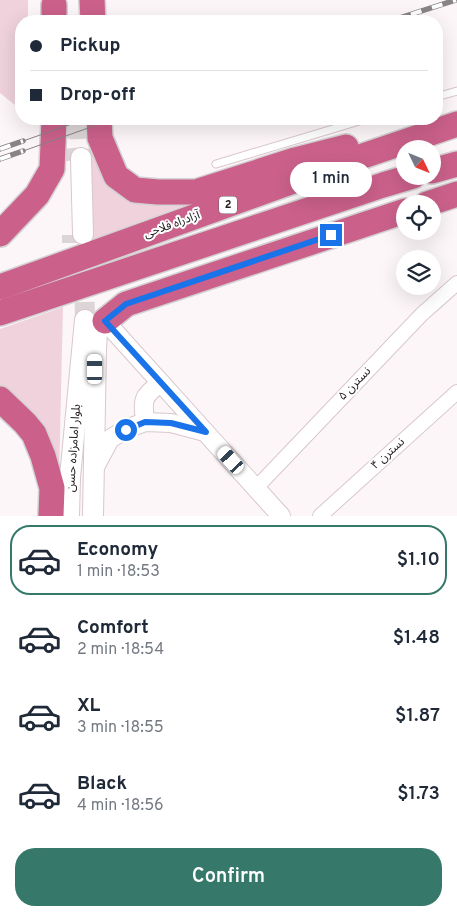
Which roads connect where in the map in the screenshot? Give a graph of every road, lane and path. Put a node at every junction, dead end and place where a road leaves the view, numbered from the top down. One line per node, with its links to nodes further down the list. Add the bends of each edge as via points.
1 (90, 0): 2 (main road); 3 (highway)
2 (87, 15)
3 (92, 15)
4 (457, 91): 5 (lane)
5 (443, 95)
6 (457, 124): 10 (highway, آزادراه فلاحی / 2)
7 (54, 125): 21 (highway, via 52,169 37,195)
8 (99, 125): 11 (highway, via 100,138 116,176 135,190 158,192 196,192 361,143)
9 (346, 125): 14 (lane)
10 (409, 140)
11 (396, 141)
12 (396, 145): 24 (highway, آزادراه فلاحی / 2)
13 (74, 159): 22 (main road)
14 (216, 164)
15 (457, 164): 16 (highway)
16 (441, 168)
17 (396, 181): 25 (highway)
18 (457, 194): 19 (highway)
19 (441, 199)
20 (396, 214): 26 (highway, via 147,296)
21 (0, 234)
22 (78, 235)
23 (457, 283): 33 (street, نسترن ۵, via 422,314)
24 (0, 287)
25 (0, 313)
26 (87, 320): 27 (street); 32 (main road, via 97,333); 35 (main road, بلوار امامزاده حسن); 36 (main road, بلوار امامزاده حسن, via 70,477)
27 (161, 383): 30 (street, via 143,401); 31 (street)
28 (457, 392): 39 (street, نسترن ۴)
29 (0, 399): 34 (highway, via 34,434 52,488)
30 (145, 422): 31 (street, via 171,423); 32 (street, via 110,439)
31 (206, 432): 33 (street)
32 (95, 466): 37 (main road)
33 (256, 488): 38 (street)
34 (51, 516)
35 (63, 516)
36 (70, 516)
37 (93, 516)
38 (281, 516)
39 (320, 516)

